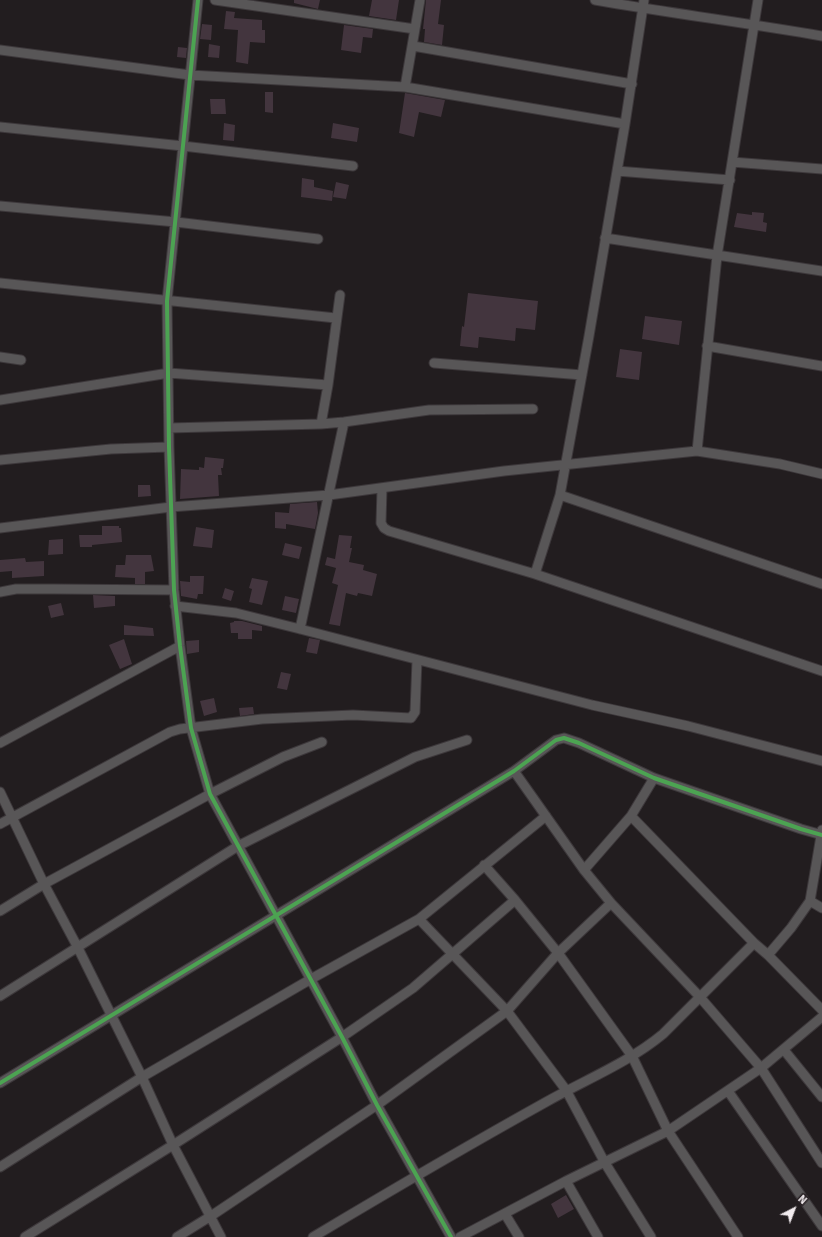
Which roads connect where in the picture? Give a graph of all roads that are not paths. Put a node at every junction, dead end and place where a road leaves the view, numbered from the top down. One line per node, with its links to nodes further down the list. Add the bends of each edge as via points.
1 (198, 0): 12 (street)
2 (215, 0): 8 (street)
3 (420, 0): 8 (street)
4 (595, 0): 6 (street)
5 (758, 0): 7 (street)
6 (644, 4): 7 (street); 13 (street)
7 (754, 24): 9 (street); 18 (street)
8 (415, 29): 10 (street)
9 (822, 36)
10 (412, 46): 13 (street); 14 (street)
11 (0, 50): 12 (street)
12 (190, 75): 14 (street); 17 (street)
13 (632, 84): 15 (street)
14 (405, 87): 15 (street)
15 (625, 124): 21 (street)
16 (0, 127): 17 (street)
17 (183, 146): 19 (street); 24 (street)
18 (732, 162): 20 (street); 22 (street)
19 (353, 166)
20 (822, 169)
21 (617, 171): 22 (street); 25 (street)
22 (730, 180): 27 (street)
23 (0, 206): 24 (street)
24 (176, 222): 26 (street); 31 (street)
25 (605, 238): 27 (street); 39 (street)
26 (318, 239)
27 (717, 256): 28 (street); 33 (street)
28 (822, 272)
29 (0, 283): 31 (street)
30 (340, 295): 32 (street)
31 (167, 301): 32 (street); 38 (street)
32 (336, 318): 40 (street)
33 (707, 346): 37 (street); 47 (street)
34 (0, 357): 35 (street)
35 (21, 360)
36 (434, 363): 39 (street)
37 (822, 366)
38 (169, 373): 40 (street); 41 (street); 45 (street)
39 (582, 374): 49 (street)
40 (328, 385): 44 (street)
41 (0, 400)
42 (533, 409): 43 (street, via 429,410)
43 (344, 422): 44 (street); 52 (street)
44 (321, 424): 45 (street)
45 (169, 428): 46 (street)
46 (169, 447): 48 (street); 54 (street)
47 (696, 451): 49 (street); 50 (street, via 780,464)
48 (0, 460)
49 (565, 464): 51 (street); 53 (street)
50 (822, 474)
51 (382, 488): 52 (street); 56 (street, via 381,523 389,531)
52 (329, 495): 54 (street); 61 (street)
53 (560, 495): 56 (street); 57 (street)
54 (171, 508): 55 (street); 58 (street)
55 (0, 528)
56 (535, 574): 64 (street)
57 (822, 584)
58 (174, 590): 59 (street, via 16,589); 60 (street)
59 (0, 592)
60 (176, 606): 61 (street, via 236,613); 62 (street)
61 (300, 629): 63 (street)
62 (180, 646): 65 (street); 68 (street)
63 (417, 660): 65 (street, via 415,712 411,718 353,715 262,719); 69 (street)
64 (822, 670)
65 (191, 728): 73 (street); 76 (street, via 170,732)
66 (467, 740): 79 (street, via 414,757)
67 (322, 742): 73 (street, via 283,757)
68 (0, 743)
69 (822, 761)
70 (514, 770): 71 (street, via 556,740 564,738); 74 (street); 88 (street)
71 (654, 778): 75 (street); 78 (street, via 801,829)
72 (0, 792): 76 (street)
73 (210, 794): 79 (street); 82 (street)
74 (546, 816): 80 (street); 81 (street)
75 (631, 816): 81 (street); 90 (street)
76 (12, 817): 77 (street); 82 (street)
77 (0, 824)
78 (821, 833): 84 (street)
79 (238, 846): 88 (street); 91 (street)
80 (484, 865): 83 (street); 89 (street)
81 (584, 870): 85 (street)
82 (44, 884): 87 (street); 91 (street)
83 (516, 900): 92 (street); 93 (street)
84 (810, 901): 86 (street); 94 (street)
85 (611, 903): 92 (street); 97 (street)
86 (822, 908)
87 (0, 911)
88 (277, 916): 95 (street); 100 (street)
89 (419, 919): 93 (street); 95 (street)
90 (754, 943): 94 (street); 97 (street)
91 (77, 946): 96 (street); 100 (street)
92 (558, 953): 98 (street); 104 (street)
93 (453, 954): 98 (street); 102 (street, via 413,988)
94 (768, 955): 99 (street)
95 (311, 979): 102 (street); 106 (street)
96 (0, 996)
97 (699, 996): 104 (street, via 663,1034); 105 (street)
98 (507, 1010): 108 (street); 111 (street)
99 (822, 1010)
100 (111, 1015): 106 (street); 107 (street)
101 (822, 1018): 103 (street)
102 (342, 1037): 111 (street); 113 (street)
103 (784, 1050): 105 (street); 110 (street)
104 (632, 1056): 108 (street); 112 (street)
105 (761, 1068): 109 (street); 115 (street)
106 (142, 1077): 113 (street); 116 (street)
107 (0, 1083)
108 (566, 1090): 114 (street); 117 (street)
109 (728, 1091): 112 (street); 121 (street)
110 (822, 1097)
111 (377, 1105): 117 (street); 120 (street)
112 (668, 1131): 114 (street); 131 (street)
113 (173, 1145): 120 (street); 122 (street)
114 (605, 1163): 118 (street); 130 (street)
115 (822, 1163)
116 (0, 1167)
117 (416, 1176): 125 (street); 126 (street)
118 (566, 1181): 119 (street); 129 (street)
119 (505, 1214): 127 (street); 128 (street)
120 (211, 1216): 123 (street); 124 (street)
121 (822, 1226)
122 (25, 1237)
123 (177, 1237)
124 (221, 1237)
125 (313, 1237)
126 (451, 1237)
127 (460, 1237)
128 (519, 1237)
129 (598, 1237)
130 (651, 1237)
131 (738, 1237)

